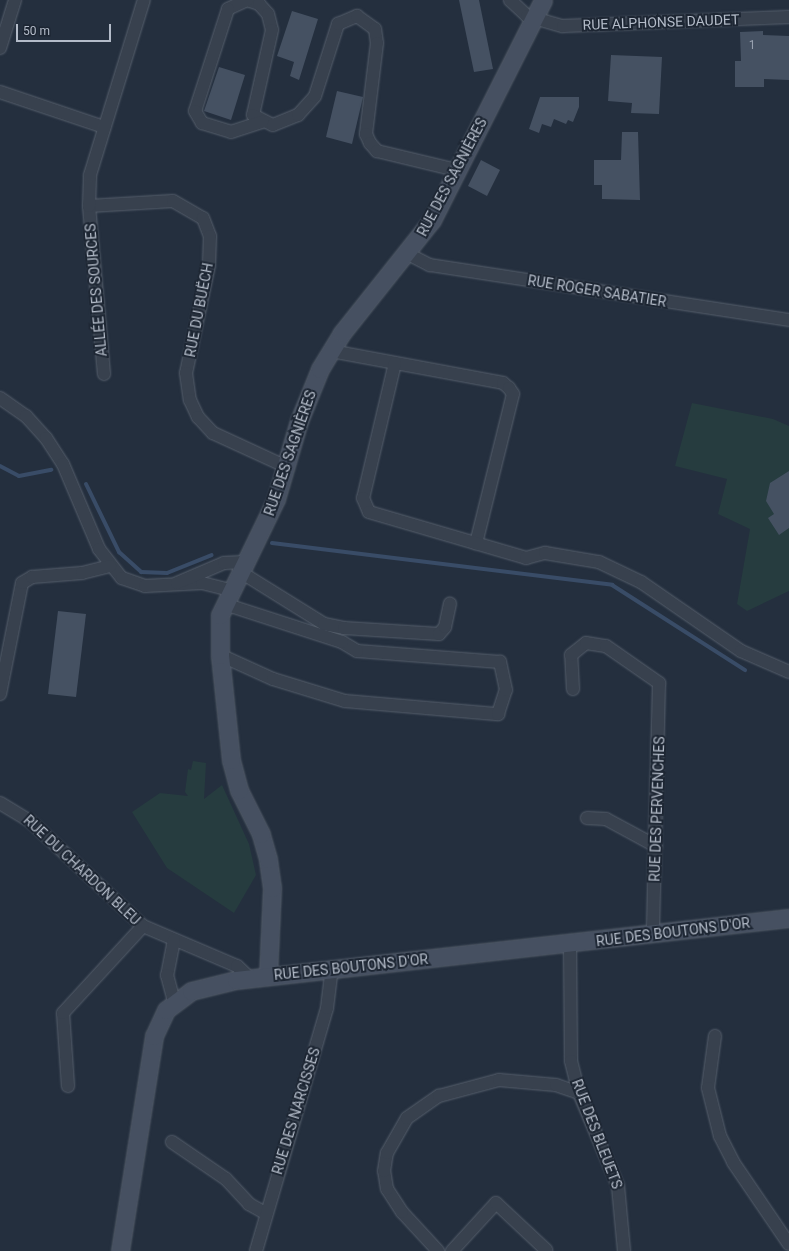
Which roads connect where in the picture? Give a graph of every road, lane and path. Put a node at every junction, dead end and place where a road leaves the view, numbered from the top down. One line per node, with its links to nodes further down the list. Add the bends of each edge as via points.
1 (15, 0): 8 (street)
2 (144, 0): 11 (street, ALLÉE DES SOURCES)
3 (247, 0): 10 (street, via 258,4 268,14 272,30 253,115); 10 (street, via 228,9 195,111 202,123 231,132)
4 (510, 0): 7 (street, RUE ALPHONSE DAUDET, via 516,8)
5 (543, 0): 7 (main road, RUE DES SAGNIÈRES)
6 (789, 17): 7 (street, RUE ALPHONSE DAUDET, via 563,26)
7 (534, 19): 12 (main road, RUE DES SAGNIÈRES)
8 (0, 48)
9 (0, 92): 11 (street)
10 (262, 122): 12 (street, via 286,122 307,106 315,96 338,24 357,16 375,29 378,43 366,134 370,143 377,151)
11 (104, 127): 13 (street, ALLÉE DES SOURCES, via 90,175)
12 (456, 170): 14 (main road, RUE DES SAGNIÈRES, via 432,220)
13 (88, 206): 18 (street, ALLÉE DES SOURCES); 20 (street, RUE DU BUËCH, via 172,201 203,218 210,236 210,265 186,373 190,400 198,417 213,433)
14 (408, 254): 15 (street, RUE ROGER SABATIER, via 430,265); 16 (main road, RUE DES SAGNIÈRES)
15 (789, 320)
16 (331, 351): 17 (street); 20 (main road, RUE DES SAGNIÈRES, via 309,395)
17 (395, 363): 21 (street, via 363,498 365,505 378,517); 21 (street, via 503,383 513,394)
18 (104, 374)
19 (0, 398): 22 (street, via 26,416 57,455)
20 (287, 467): 23 (main road, RUE DES SAGNIÈRES, via 268,518)
21 (476, 544): 28 (street, via 526,558 545,553 599,562 641,582 730,644)
22 (110, 566): 24 (street, via 134,584); 30 (street, via 82,573 32,577 22,583)
23 (242, 566): 24 (street, via 224,563); 25 (main road, RUE DES SAGNIÈRES); 26 (street, via 324,624 344,628 439,634 444,628)
24 (173, 586): 25 (street, via 202,583)
25 (227, 597): 27 (main road, RUE DES SAGNIÈRES, via 219,624); 27 (street, via 342,642 357,651 500,662 506,690 498,714 345,701 273,679)
26 (450, 604)
27 (220, 655): 40 (main road, RUE DES SAGNIÈRES, via 235,776 268,859 272,888)
28 (789, 672)
29 (573, 689): 33 (street, RUE DES PERVENCHES, via 571,654 586,643 606,646 659,683)
30 (0, 694)
31 (0, 802): 35 (street, RUE DU CHARDON BLEU, via 30,820)
32 (587, 818): 33 (street, via 606,819)
33 (656, 846): 36 (street, RUE DES PERVENCHES)
34 (789, 918): 36 (main road, RUE DES BOUTONS D'OR)
35 (143, 926): 37 (street, RUE DU CHARDON BLEU); 44 (street, via 63,1012)
36 (653, 935): 38 (main road, RUE DES BOUTONS D'OR)
37 (174, 940): 41 (street, RUE DU CHARDON BLEU, via 237,966); 42 (street, via 167,975)
38 (570, 944): 39 (main road, RUE DES BOUTONS D'OR); 45 (street, RUE DES BLEUETS, via 571,1061)
39 (332, 970): 40 (main road, RUE DES BOUTONS D'OR); 47 (street, RUE DES NARCISSES, via 327,1008)
40 (268, 976): 41 (main road, RUE DES BOUTONS D'OR)
41 (250, 978): 42 (main road, RUE DES BOUTONS D'OR, via 206,985)
42 (174, 1001): 50 (main road, RUE DES BOUTONS D'OR, via 158,1022 154,1036)
43 (715, 1036): 48 (street, via 708,1088 720,1136 733,1162)
44 (68, 1086)
45 (579, 1093): 52 (street, via 556,1085 499,1080 439,1096 407,1118 387,1153 384,1171 387,1189 402,1212); 54 (street, RUE DES BLEUETS, via 618,1186)
46 (172, 1142): 47 (street, via 226,1179 249,1204)
47 (265, 1213): 51 (street, RUE DES NARCISSES)
48 (789, 1244)
49 (546, 1250): 53 (street, via 500,1199)
50 (120, 1251)
51 (256, 1251)
52 (438, 1251)
53 (452, 1251)
54 (624, 1251)

